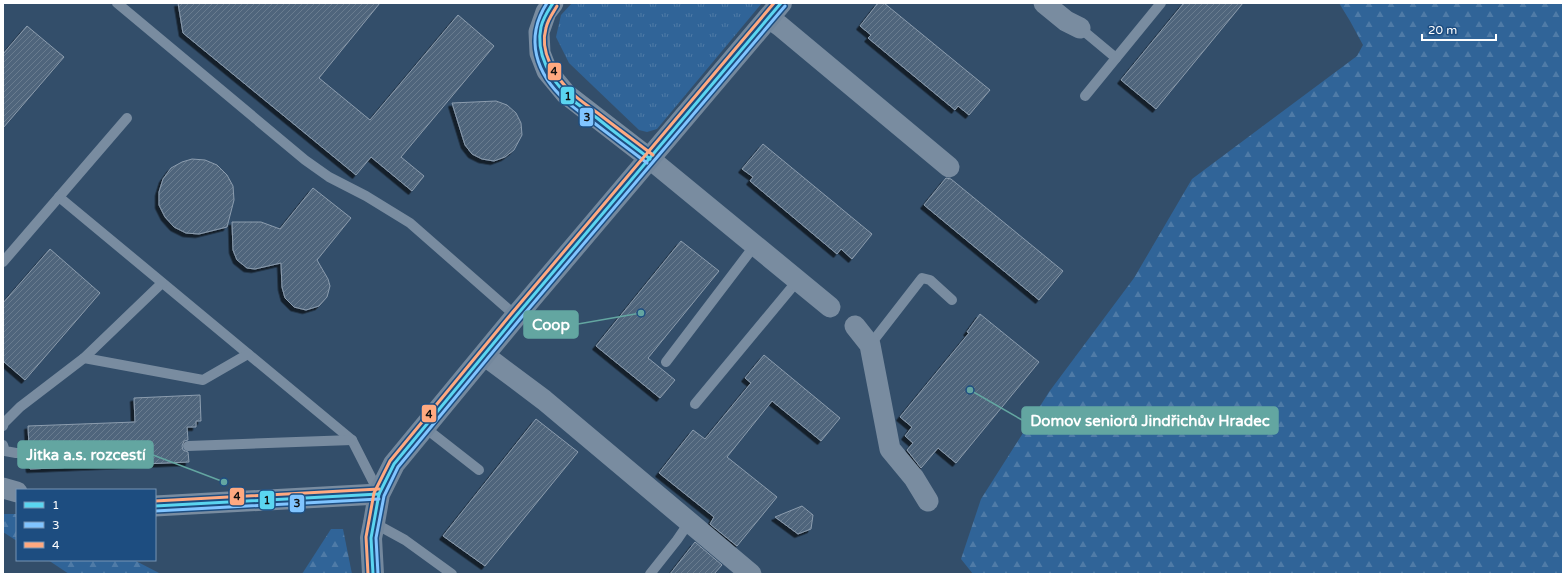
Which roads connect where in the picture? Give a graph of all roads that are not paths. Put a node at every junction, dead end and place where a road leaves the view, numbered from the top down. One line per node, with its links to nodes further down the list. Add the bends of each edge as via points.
1 (117, 3): 19 (lane, via 305,160 329,177 410,223)
2 (553, 3): 10 (street, via 546,12 539,32 540,53 547,71 566,94)
3 (1044, 3): 6 (street, via 1066,21)
4 (1161, 3): 7 (lane)
5 (775, 11): 10 (street); 11 (street, via 780,26)
6 (1080, 28): 7 (lane)
7 (1116, 58): 8 (lane)
8 (1085, 96)
9 (127, 118): 12 (lane)
10 (650, 159): 13 (street); 19 (street)
11 (949, 167)
12 (59, 197): 14 (lane); 16 (lane)
13 (756, 245): 15 (street); 25 (lane)
14 (3, 262)
15 (798, 280): 18 (street); 26 (lane)
16 (162, 283): 22 (lane); 24 (lane)
17 (952, 300): 21 (lane, via 930,280 922,278)
18 (830, 307)
19 (516, 316): 23 (street)
20 (855, 326): 21 (street)
21 (870, 344): 37 (street, via 890,449 914,478)
22 (248, 354): 24 (lane, via 203,380); 29 (lane)
23 (484, 355): 28 (street); 39 (street, via 544,400)
24 (84, 358): 27 (lane, via 20,407)
25 (666, 362)
26 (695, 404)
27 (3, 426)
28 (424, 427): 33 (lane); 36 (street, via 394,464)
29 (352, 440): 31 (lane); 36 (lane)
30 (3, 445): 32 (lane, via 5,451)
31 (188, 446)
32 (29, 453)
33 (479, 470)
34 (3, 488): 35 (street)
35 (16, 492)
36 (379, 494): 38 (street); 40 (street)
37 (928, 501)
38 (156, 506)
39 (690, 521): 43 (lane); 44 (street)
40 (374, 523): 41 (street, via 371,538); 42 (lane, via 405,540)
41 (373, 574)
42 (452, 574)
43 (650, 574)
44 (751, 574)

